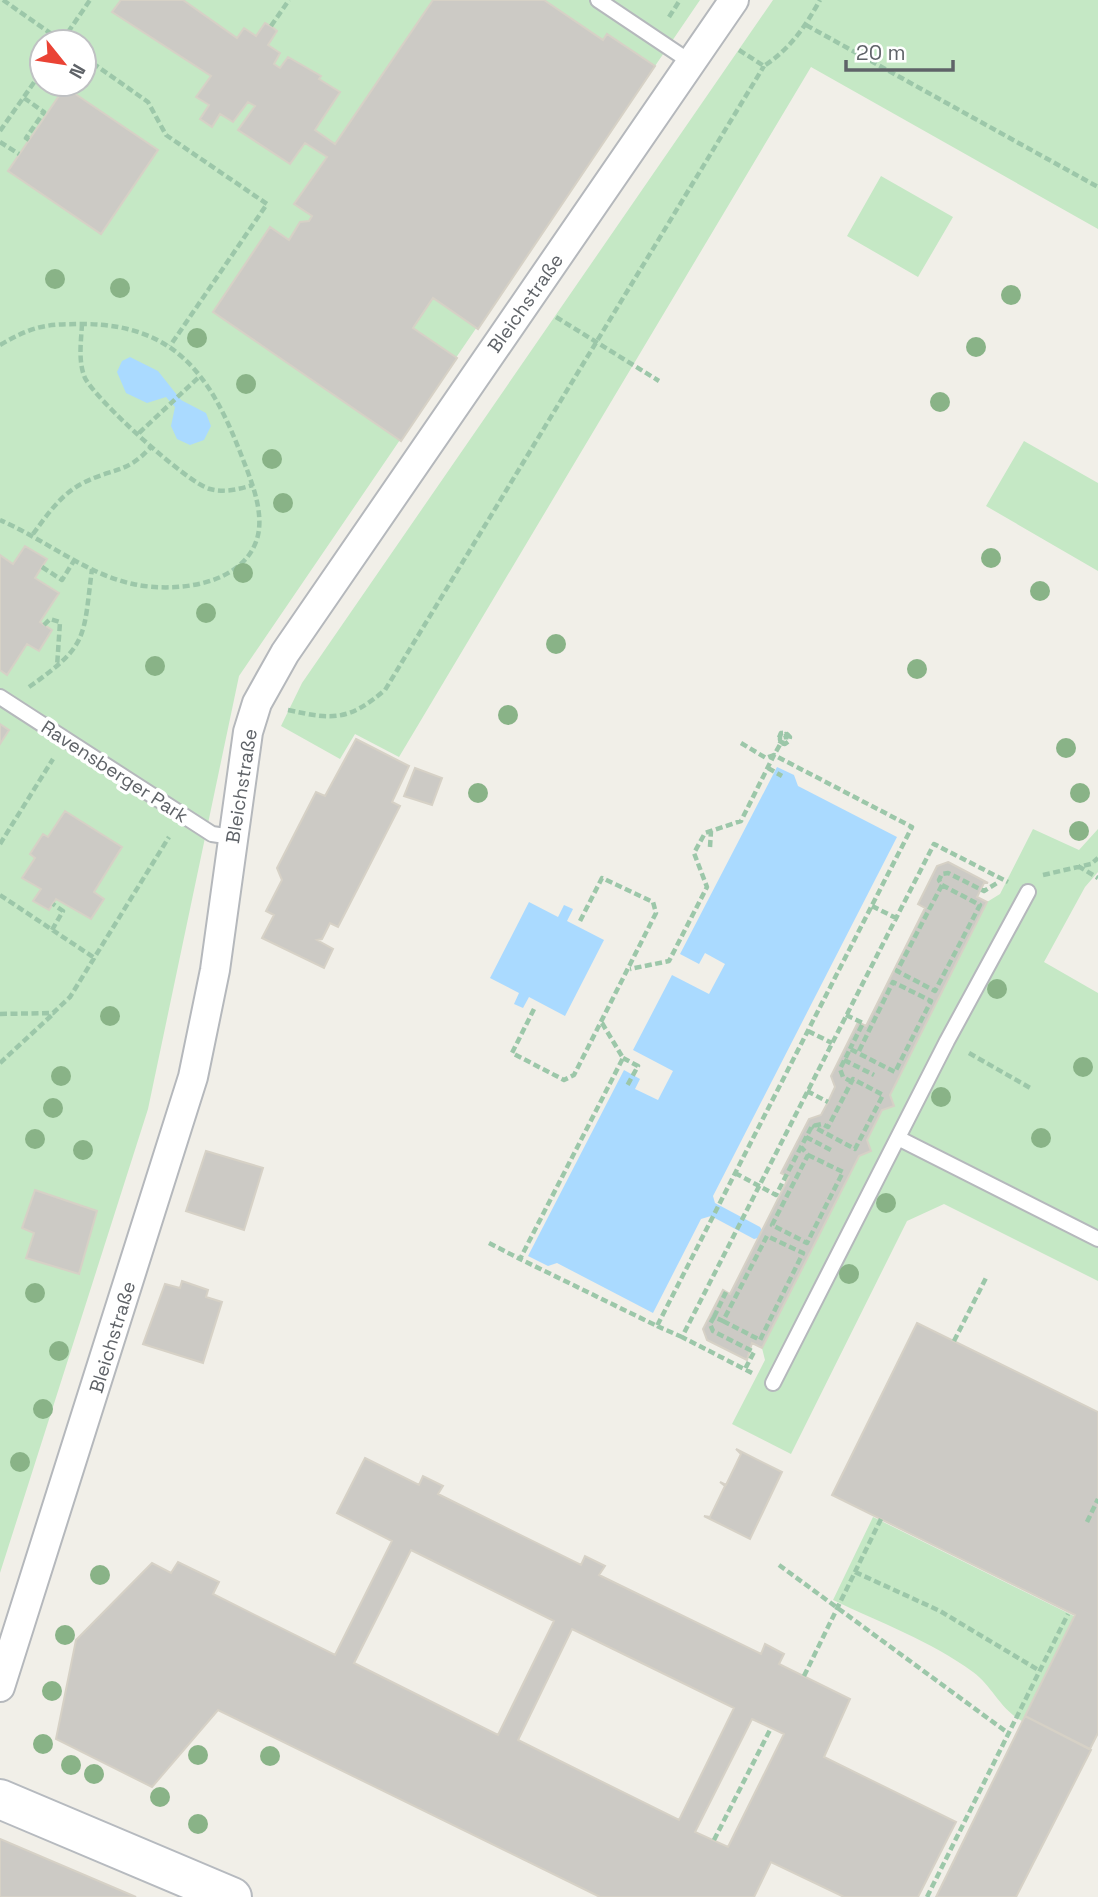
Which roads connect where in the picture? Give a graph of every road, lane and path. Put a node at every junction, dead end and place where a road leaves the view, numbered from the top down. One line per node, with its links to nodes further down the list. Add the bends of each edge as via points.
1 (3, 0): 9 (path)
2 (90, 0): 10 (path)
3 (289, 0): 8 (path)
4 (598, 0): 12 (lane)
5 (734, 0): 11 (street, Bleichstraße)
6 (820, 0): 7 (path)
7 (806, 25): 13 (path, via 784,52); 21 (path)
8 (271, 26)
9 (42, 28)
10 (71, 28)
11 (712, 34): 12 (street, Bleichstraße); 13 (path)
12 (692, 62): 22 (street, Bleichstraße)
13 (764, 66): 24 (path)
14 (98, 67): 26 (path, via 148,102 166,135 267,204)
15 (28, 92): 16 (path)
16 (24, 98): 17 (path); 18 (path, via 44,112 26,138)
17 (0, 131)
18 (29, 140)
19 (0, 142): 20 (path)
20 (19, 154)
21 (1098, 187)
22 (528, 300): 24 (path); 40 (street, Bleichstraße, via 285,653)
23 (82, 324): 25 (path, via 27,329); 26 (path, via 141,330); 29 (path, via 84,377 98,398)
24 (596, 341): 28 (path); 40 (path, via 385,690 364,708 327,719)
25 (0, 345)
26 (170, 345): 27 (path)
27 (200, 377): 29 (path); 31 (path, via 225,411)
28 (659, 381)
29 (139, 433): 30 (path)
30 (150, 448): 31 (path, via 209,489); 33 (path, via 125,470 98,476 68,492)
31 (253, 485): 36 (path, via 260,526 257,540 250,554 231,571 200,584 173,588 132,584)
32 (0, 520): 33 (path)
33 (33, 534): 34 (path)
34 (75, 559): 35 (path, via 62,580); 36 (path)
35 (42, 567)
36 (92, 569): 38 (path, via 83,633 79,644)
37 (44, 625): 38 (path, via 50,619 60,622)
38 (57, 667): 41 (path, via 29,688)
39 (0, 697): 41 (lane, Ravensberger Park)
40 (257, 703): 50 (street, Bleichstraße, via 248,732)
41 (16, 707): 43 (lane, Ravensberger Park)
42 (784, 737): 45 (path, via 780,740 780,735 786,734 786,742 778,740 781,733 784,732 790,737 789,741 785,744 781,743)
43 (65, 739): 48 (lane, Ravensberger Park); 51 (path)
44 (741, 743): 45 (path, via 766,758)
45 (774, 755): 46 (path); 62 (path, via 912,827)
46 (768, 768): 47 (path); 49 (path, via 741,821)
47 (782, 775)
48 (183, 815): 50 (lane, Ravensberger Park, via 212,834); 66 (path)
49 (712, 831): 52 (path); 67 (path, via 705,833 694,853 707,887 669,961)
50 (233, 837): 117 (street, Bleichstraße, via 215,970 193,1077)
51 (0, 844)
52 (710, 847)
53 (1098, 858): 54 (path)
54 (1078, 866): 55 (path); 59 (path, via 1049,872 1034,881)
55 (1098, 878)
56 (1007, 881): 63 (path, via 933,844)
57 (997, 883): 58 (path, via 984,891 948,873 942,874)
58 (942, 885): 58 (path, via 897,971 935,991 979,905)
59 (1028, 892): 74 (lane)
60 (0, 895): 65 (path)
61 (53, 904): 65 (path, via 63,911)
62 (872, 906): 63 (path); 73 (path)
63 (895, 918): 71 (path)
64 (580, 921): 67 (path, via 602,878 653,902 656,913)
65 (52, 930): 66 (path)
66 (96, 959): 69 (path, via 77,989)
67 (630, 969): 72 (path)
68 (534, 1009): 72 (path, via 512,1053 564,1080 574,1075)
69 (53, 1013): 70 (path); 80 (path)
70 (0, 1014)
71 (846, 1014): 75 (path); 76 (path, via 863,1023)
72 (602, 1023): 78 (path)
73 (808, 1031): 75 (path); 93 (path)
74 (947, 1041): 84 (path); 89 (lane)
75 (832, 1043): 85 (path)
76 (850, 1049): 77 (path); 79 (path)
77 (858, 1053): 77 (path, via 895,1072 931,1001 893,982)
78 (623, 1058): 83 (path, via 638,1066); 97 (path)
79 (844, 1060): 81 (path); 82 (path, via 840,1069)
80 (0, 1063)
81 (874, 1075)
82 (852, 1082): 87 (path, via 828,1127); 87 (path, via 883,1095 855,1149)
83 (626, 1086)
84 (1032, 1089)
85 (807, 1091): 86 (path); 94 (path)
86 (828, 1101)
87 (812, 1126): 88 (path)
88 (806, 1137): 90 (path); 91 (path)
89 (898, 1138): 95 (lane); 107 (lane)
90 (801, 1147): 92 (path); 94 (path, via 776,1195)
91 (833, 1151)
92 (808, 1155): 92 (path, via 843,1172 807,1243 772,1225)
93 (735, 1173): 94 (path); 102 (path)
94 (759, 1186): 103 (path)
95 (1098, 1239)
96 (489, 1243): 97 (path)
97 (520, 1259): 102 (path)
98 (986, 1278): 104 (path)
99 (726, 1292): 100 (path)
100 (714, 1317): 101 (path); 105 (path, via 713,1331 754,1352)
101 (723, 1321): 101 (path, via 767,1236 803,1253 760,1340)
102 (657, 1326): 103 (path)
103 (682, 1337): 105 (path)
104 (954, 1341)
105 (745, 1369): 106 (path)
106 (757, 1375)
107 (773, 1383)
108 (1098, 1499): 110 (path)
109 (881, 1519): 113 (path)
110 (1087, 1522)
111 (779, 1565): 113 (path)
112 (855, 1572): 115 (path, via 940,1611)
113 (838, 1608): 116 (path); 119 (path)
114 (1069, 1614): 115 (path)
115 (1040, 1671): 119 (path)
116 (804, 1676)
117 (0, 1688)
118 (771, 1728): 121 (path)
119 (1008, 1733): 123 (path)
120 (0, 1799): 122 (street)
121 (714, 1840)
122 (232, 1897)
123 (927, 1897)

